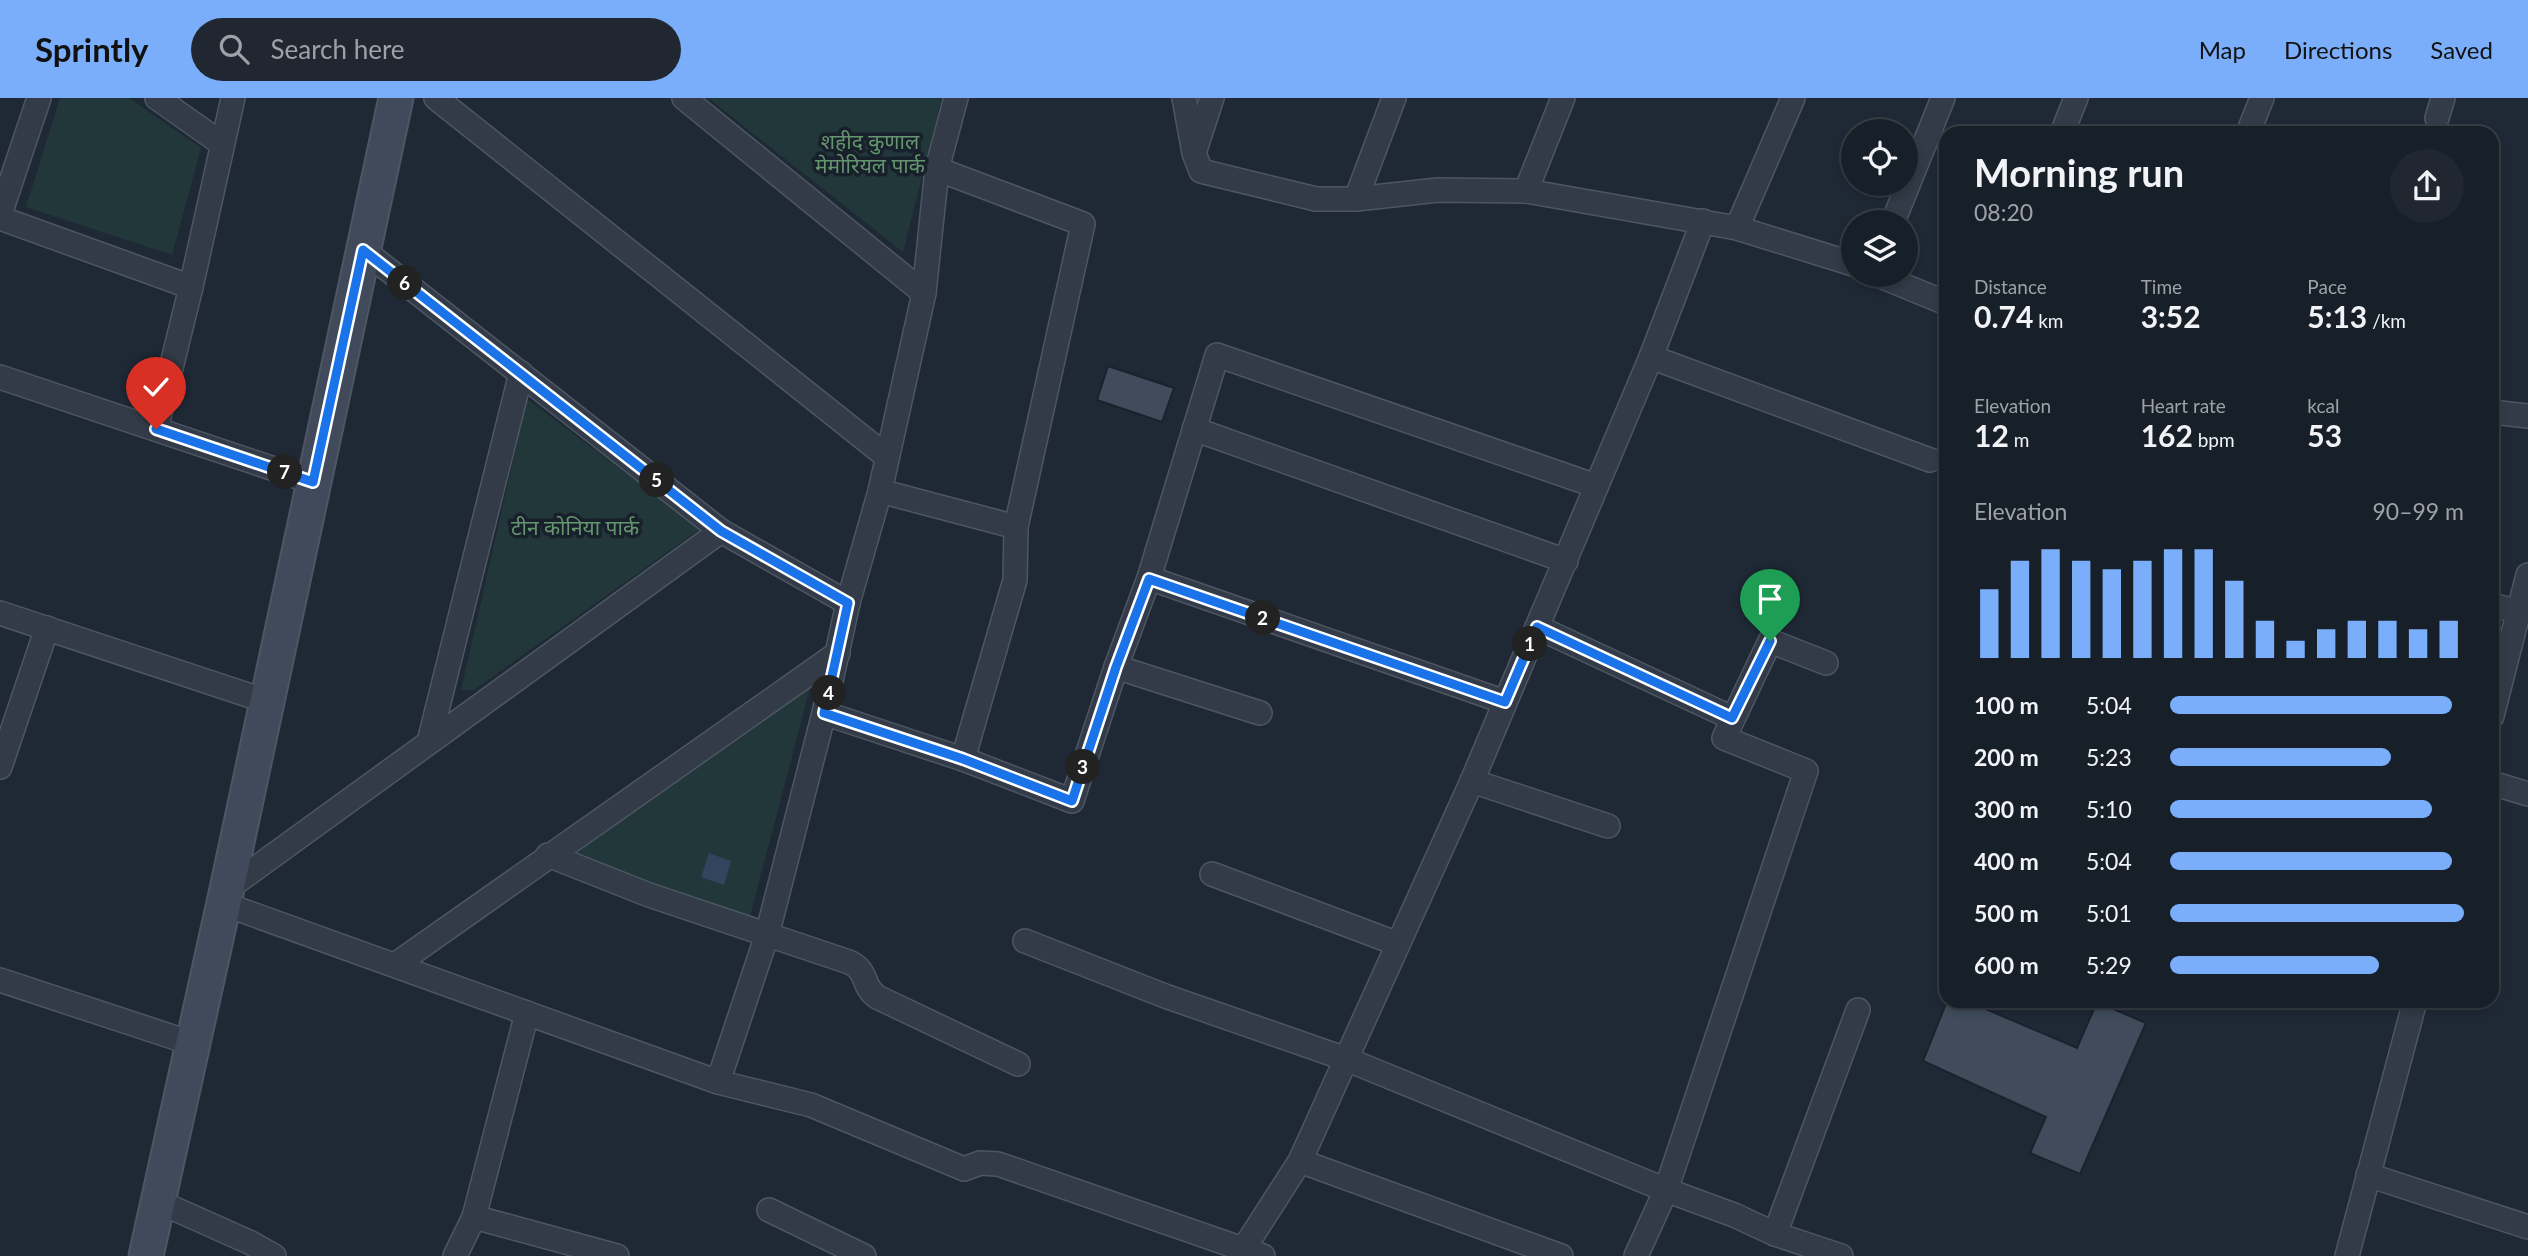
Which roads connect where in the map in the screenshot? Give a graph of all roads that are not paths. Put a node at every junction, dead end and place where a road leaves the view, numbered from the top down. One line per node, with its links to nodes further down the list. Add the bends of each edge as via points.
1 (39, 98): 24 (street)
2 (157, 98): 18 (street)
3 (233, 98): 18 (street)
4 (396, 98): 27 (street)
5 (436, 98): 40 (street)
6 (684, 98): 31 (street)
7 (956, 98): 20 (street)
8 (1184, 98): 19 (street)
9 (1212, 98): 19 (street)
10 (1394, 98): 22 (street)
11 (1563, 98): 21 (street)
12 (1793, 98): 26 (street)
13 (1943, 98): 23 (street)
14 (2076, 98): 16 (street)
15 (2262, 98): 17 (street)
16 (2065, 126)
17 (2251, 126)
18 (222, 144): 29 (street)
19 (1194, 153): 22 (street, via 1202,171 1316,199)
20 (937, 169): 31 (street); 45 (street, via 1083,224)
21 (1526, 191): 22 (street, via 1438,190); 25 (street)
22 (1356, 198)
23 (1898, 210)
24 (0, 216): 29 (street)
25 (1703, 221): 26 (street); 33 (street)
26 (1737, 228): 28 (street)
27 (363, 250): 34 (street); 42 (street)
28 (1841, 260)
29 (191, 286): 38 (street)
30 (1907, 287): 32 (street)
31 (924, 293): 40 (street)
32 (1939, 300)
33 (1651, 357): 41 (street); 43 (street)
34 (521, 373): 46 (street); 65 (street)
35 (0, 377): 38 (street)
36 (2499, 413): 37 (street)
37 (2528, 416)
38 (156, 429): 42 (street)
39 (1194, 429): 43 (street, via 1217,355); 47 (street); 49 (street)
40 (886, 456): 44 (street)
41 (1930, 460)
42 (313, 482): 60 (street)
43 (1596, 486): 47 (street)
44 (880, 491): 45 (street); 50 (street)
45 (1016, 527): 66 (street, via 1015,580)
46 (721, 531): 50 (street); 65 (street)
47 (1566, 561): 54 (street)
48 (2528, 575): 52 (street)
49 (1149, 579): 58 (street); 61 (street)
50 (848, 603): 56 (street)
51 (2499, 605): 52 (street)
52 (2523, 605): 59 (street)
53 (0, 612): 55 (street)
54 (1537, 627): 61 (street); 64 (street)
55 (47, 628): 60 (street); 67 (street)
56 (838, 653): 62 (street); 72 (street)
57 (1826, 663): 64 (street, via 1770,641)
58 (1116, 667): 63 (street); 66 (street, via 1072,801)
59 (2499, 674)
60 (266, 701): 74 (street)
61 (1505, 702): 68 (street)
62 (824, 713): 66 (street); 75 (street)
63 (1260, 713)
64 (1732, 718): 89 (street, via 1724,738 1806,772)
65 (429, 742): 74 (street)
66 (963, 759)
67 (0, 767)
68 (1472, 781): 71 (street); 77 (street)
69 (2499, 785): 70 (street)
70 (2528, 793)
71 (1608, 826)
72 (548, 855): 75 (street); 78 (street)
73 (1212, 874): 77 (street)
74 (225, 897): 78 (street); 83 (street)
75 (767, 935): 85 (street, via 858,967 870,992); 86 (street)
76 (1026, 941): 84 (street, via 1165,996)
77 (1398, 944): 84 (street)
78 (395, 965): 82 (street)
79 (0, 980): 83 (street)
80 (2413, 1008): 88 (street)
81 (1857, 1010): 94 (street)
82 (527, 1013): 86 (street); 92 (street)
83 (191, 1043): 90 (street)
84 (1346, 1059): 87 (street); 89 (street)
85 (1018, 1064)
86 (718, 1082): 95 (street, via 811,1105 964,1169 979,1163 998,1164)
87 (1300, 1161): 95 (street); 101 (street)
88 (2368, 1175): 93 (street); 104 (street)
89 (1666, 1190): 94 (street); 102 (street)
90 (158, 1201): 96 (street); 97 (street)
91 (769, 1210): 100 (street)
92 (474, 1217): 98 (street); 99 (street)
93 (2528, 1227)
94 (1775, 1234): 103 (street)
95 (1248, 1253)
96 (146, 1256)
97 (274, 1256)
98 (455, 1256)
99 (617, 1256)
100 (864, 1256)
101 (1561, 1256)
102 (1636, 1256)
103 (1841, 1256)
104 (2347, 1256)

